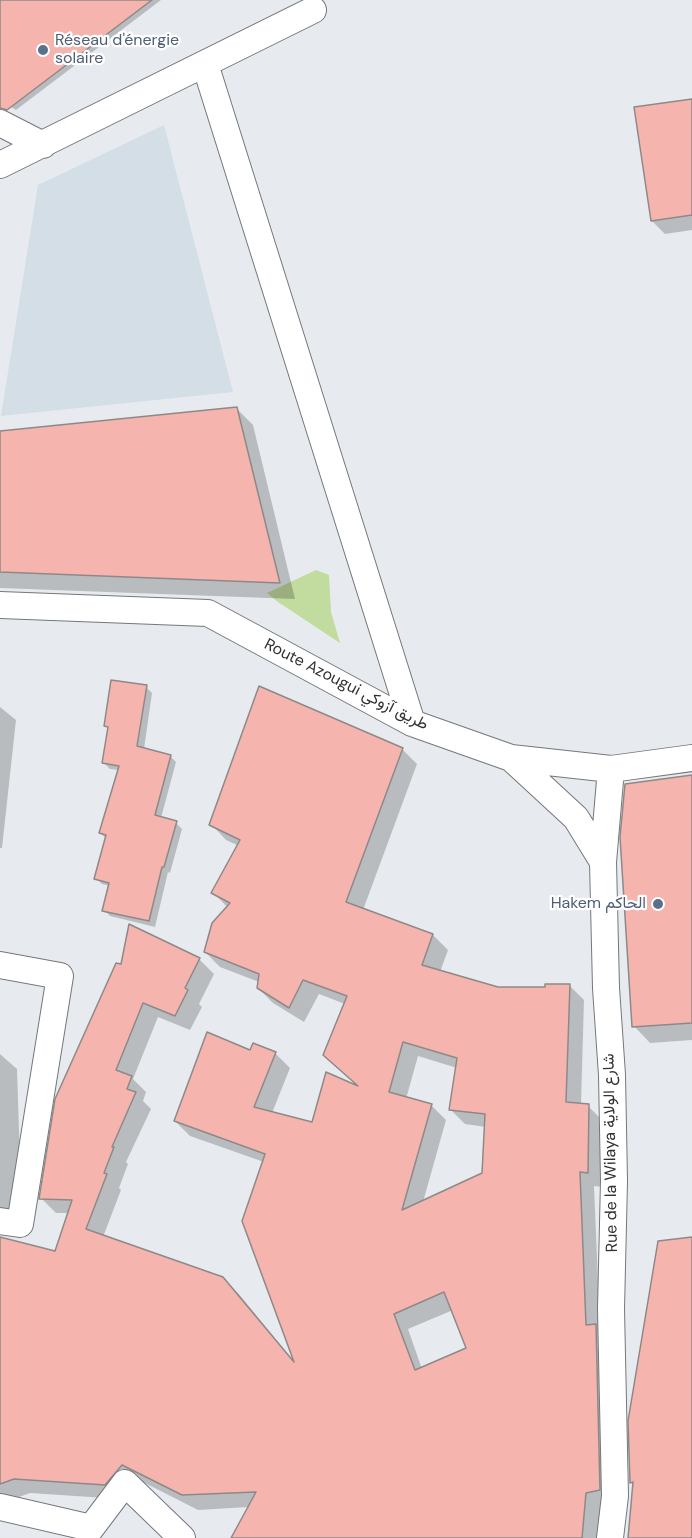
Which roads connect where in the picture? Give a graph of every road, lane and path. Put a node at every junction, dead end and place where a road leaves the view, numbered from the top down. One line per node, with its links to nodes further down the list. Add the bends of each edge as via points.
1 (313, 10): 2 (street)
2 (205, 64): 4 (street); 7 (street)
3 (0, 123): 4 (street)
4 (43, 145): 5 (street)
5 (0, 165)
6 (0, 605): 7 (street, Route Azougui طريق آزوكي, via 208,613)
7 (412, 723): 8 (street, Route Azougui طريق آزوكي)
8 (511, 758): 10 (street, Route Azougui طريق آزوكي); 11 (street, via 576,818)
9 (692, 758): 10 (street, Route Azougui طريق آزوكي)
10 (610, 769): 11 (street, Rue de la Wilaya شارع الولاية)
11 (603, 862): 16 (street, Rue de la Wilaya شارع الولاية, via 614,1181 611,1309 615,1496)
12 (0, 965): 13 (street, via 60,976 20,1224)
13 (0, 1221)
14 (0, 1507): 15 (street, via 91,1528 125,1484)
15 (182, 1538)
16 (610, 1538)

